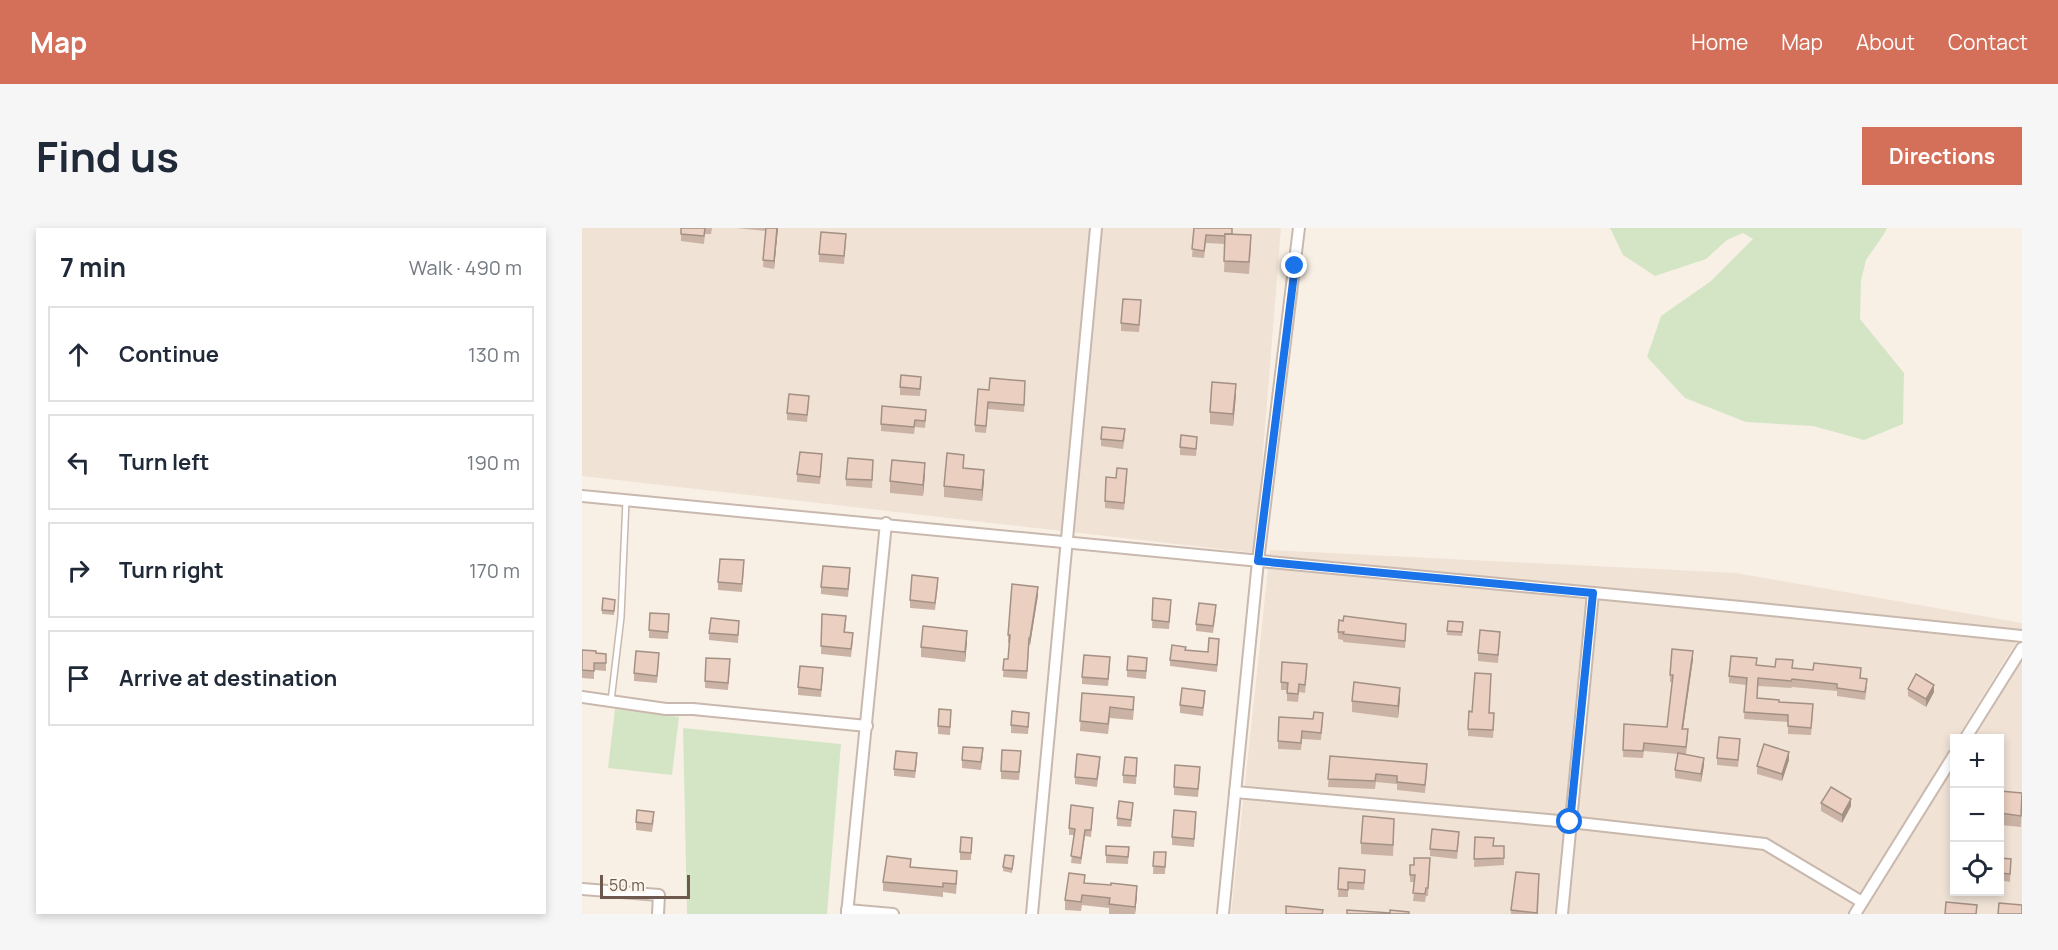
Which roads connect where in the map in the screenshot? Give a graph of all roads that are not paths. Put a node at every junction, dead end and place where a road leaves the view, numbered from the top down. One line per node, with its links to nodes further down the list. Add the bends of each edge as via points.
1 (1096, 228): 6 (street)
2 (1299, 228): 7 (street)
3 (582, 496): 4 (street)
4 (626, 500): 5 (street); 12 (lane, via 621,617)
5 (886, 523): 6 (street); 13 (street)
6 (1067, 543): 7 (street); 23 (street)
7 (1258, 561): 8 (street); 16 (street)
8 (1593, 593): 9 (street); 17 (street)
9 (2022, 636)
10 (2022, 648): 14 (street)
11 (582, 697): 12 (street)
12 (611, 701): 13 (street)
13 (867, 726): 20 (street)
14 (1968, 734)
15 (1950, 761): 19 (street)
16 (1235, 792): 17 (street); 24 (street)
17 (1570, 822): 19 (street, via 1764,844); 25 (street)
18 (582, 888): 21 (street, via 659,895)
19 (1862, 902): 26 (street)
20 (847, 912): 22 (street)
21 (658, 914)
22 (893, 914)
23 (1032, 914)
24 (1223, 914)
25 (1562, 914)
26 (1855, 914)

